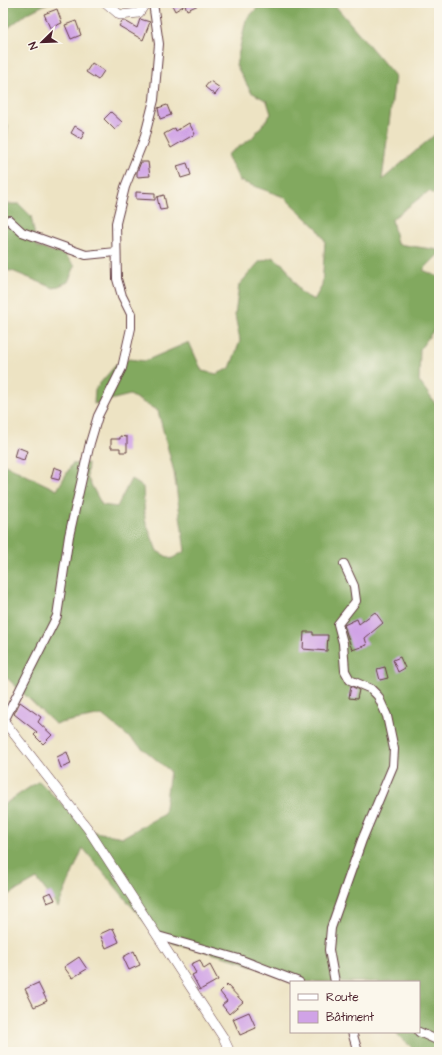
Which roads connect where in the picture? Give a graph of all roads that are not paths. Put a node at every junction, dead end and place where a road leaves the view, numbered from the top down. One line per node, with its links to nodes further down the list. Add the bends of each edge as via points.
1 (106, 3): 2 (street, via 120,15 139,13)
2 (146, 3)
3 (153, 3): 5 (street, via 159,44 154,100 144,139 125,187 116,223)
4 (9, 220): 5 (street, via 22,232 86,255)
5 (116, 252): 7 (street, via 117,279 131,314 131,328 122,368 98,416 90,443 69,536 57,616)
6 (344, 564): 10 (street, via 354,586 356,601 338,624 343,643 345,671 350,680 371,689 378,696 387,716 394,749 393,766 362,840 331,928 329,950)
7 (3, 720): 8 (street, via 88,828)
8 (158, 936): 9 (street, via 239,959); 14 (street)
9 (297, 981)
10 (335, 981)
11 (420, 1032): 13 (street)
12 (352, 1033): 15 (street)
13 (439, 1041)
14 (230, 1052)
15 (358, 1052)

